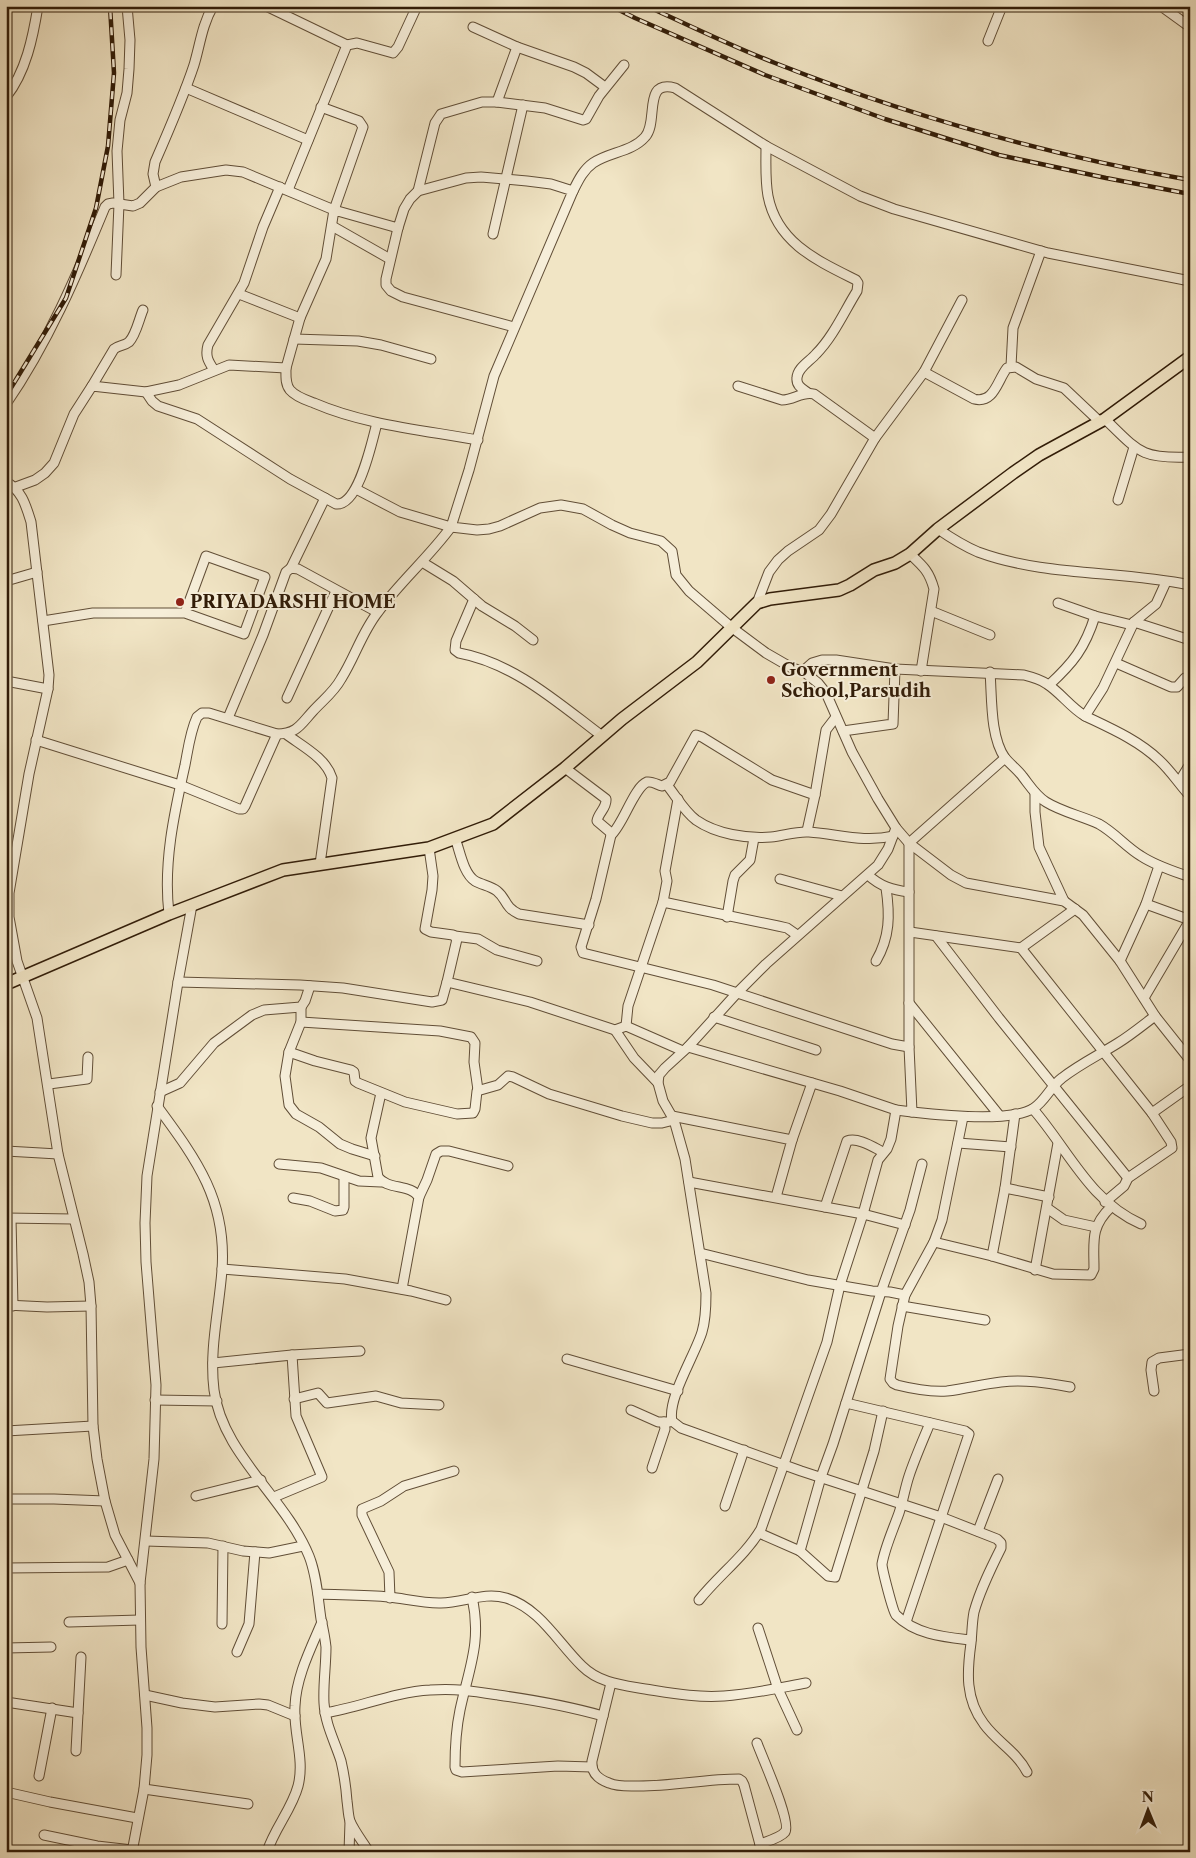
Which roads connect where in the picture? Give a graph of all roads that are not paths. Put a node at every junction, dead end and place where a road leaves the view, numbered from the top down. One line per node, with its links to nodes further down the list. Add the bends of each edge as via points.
1 (38, 6): 16 (street, via 19,76)
2 (127, 6): 27 (street, via 130,68 117,151)
3 (213, 6): 15 (street, via 202,30)
4 (266, 6): 11 (street)
5 (418, 6): 11 (street, via 393,53 357,43)
6 (1002, 6): 10 (street)
7 (1162, 6): 8 (street)
8 (1190, 27)
9 (473, 28): 12 (street)
10 (988, 41)
11 (346, 45): 19 (street)
12 (517, 48): 14 (street, via 574,67); 17 (street)
13 (624, 65): 14 (street)
14 (605, 87): 18 (street, via 589,116 583,120)
15 (186, 88): 20 (street); 23 (street, via 156,162 153,174)
16 (6, 97)
17 (497, 102): 18 (street); 25 (street, via 482,102 441,114)
18 (523, 105): 22 (street)
19 (321, 107): 20 (street); 28 (street, via 359,121 363,127)
20 (308, 140): 24 (street)
21 (766, 146): 26 (street, via 676,88 661,87 655,93 651,128 646,136 632,146 593,163); 32 (street, via 860,196 894,209); 51 (street, via 768,196 774,217 800,249 858,283 857,291 829,337 817,354 800,369 796,381)
22 (506, 180): 25 (street, via 466,178); 26 (street, via 551,184); 31 (street)
23 (156, 187): 24 (street, via 181,176 226,170 243,172); 27 (street, via 140,203 133,206)
24 (284, 188): 28 (street); 36 (street, via 263,227)
25 (418, 191): 30 (street, via 410,199)
26 (573, 191): 40 (street)
27 (119, 204): 34 (street); 52 (street, via 105,207 68,295)
28 (334, 210): 29 (street); 30 (street)
29 (332, 226): 33 (street); 39 (street, via 326,259)
30 (398, 228): 33 (street)
31 (493, 234)
32 (1041, 251): 35 (street); 44 (street, via 1013,328)
33 (390, 259): 40 (street, via 386,285 391,291)
34 (116, 275)
35 (1190, 281)
36 (239, 294): 39 (street); 46 (street, via 208,346 207,360)
37 (962, 300): 47 (street)
38 (143, 310): 48 (street, via 132,339 114,349)
39 (300, 318): 41 (street)
40 (514, 327): 56 (street, via 494,376)
41 (294, 339): 43 (street, via 358,341 389,346); 45 (street)
42 (1190, 357): 53 (main road)
43 (431, 359)
44 (1012, 366): 47 (street, via 1005,371 990,397 980,401); 53 (street, via 1036,379 1064,388)
45 (286, 368): 46 (street, via 229,365); 54 (street, via 286,381 294,394 330,409)
46 (214, 370): 50 (street, via 179,385)
47 (924, 372): 55 (street)
48 (92, 386): 50 (street); 60 (street, via 74,414 54,463 45,473)
49 (738, 386): 51 (street, via 782,400)
50 (146, 392): 62 (street, via 158,406 197,419)
51 (808, 393): 55 (street, via 814,394)
52 (6, 404)
53 (1103, 421): 57 (street); 65 (main road, via 1032,460)
54 (378, 422): 56 (street); 61 (street)
55 (875, 438): 76 (street, via 831,514 819,530 778,560 769,572)
56 (478, 440): 64 (street)
57 (1134, 447): 58 (street, via 1156,457); 63 (street)
58 (1190, 457)
59 (6, 482): 60 (street)
60 (16, 487): 69 (street, via 31,522)
61 (356, 489): 62 (street, via 342,504); 64 (street, via 400,512)
62 (325, 498): 68 (street)
63 (1118, 500)
64 (451, 527): 67 (street); 83 (street, via 489,529 540,508 572,506 583,509 612,526 668,546 680,582)
65 (938, 529): 66 (main road); 71 (street, via 978,552 1009,561 1042,568)
66 (910, 554): 76 (main road, via 838,590); 77 (street, via 930,576 934,588)
67 (422, 562): 74 (street); 78 (street)
68 (291, 568): 73 (street); 99 (street, via 286,572)
69 (37, 572): 70 (street); 81 (street)
70 (6, 581)
71 (1166, 582): 72 (street); 82 (street, via 1156,604)
72 (1190, 585)
73 (336, 591): 78 (street); 96 (street)
74 (474, 599): 85 (street); 102 (street, via 455,650 510,671)
75 (1058, 602): 80 (street)
76 (757, 603): 83 (main road)
77 (931, 611): 84 (street); 90 (street)
78 (377, 612): 101 (street, via 333,692 296,730)
79 (186, 613): 79 (street, via 206,556 265,577 244,634); 81 (street, via 93,614)
80 (1096, 616): 82 (street); 94 (street, via 1081,651)
81 (43, 622): 95 (street)
82 (1133, 624): 86 (street); 87 (street)
83 (731, 627): 89 (street, via 766,653); 102 (main road, via 697,662)
84 (990, 635)
85 (532, 640)
86 (1190, 640)
87 (1116, 662): 92 (street, via 1171,687 1177,687); 97 (street)
88 (895, 669): 89 (street, via 822,660); 90 (street); 100 (street, via 893,724)
89 (803, 671): 98 (street, via 826,693)
90 (921, 671): 91 (street)
91 (990, 672): 94 (street, via 1024,675); 104 (street, via 995,732)
92 (1190, 676)
93 (6, 681): 95 (street)
94 (1049, 685): 97 (street)
95 (48, 689): 103 (street)
96 (287, 698)
97 (1084, 716): 107 (street, via 1136,742 1158,758)
98 (836, 717): 100 (street); 111 (street, via 826,730)
99 (228, 718): 101 (street); 108 (street, via 209,713 196,717)
100 (843, 731): 115 (street)
101 (281, 734): 108 (street, via 243,809); 121 (street, via 329,768 332,778)
102 (602, 736): 106 (main road)
103 (36, 740): 108 (street); 147 (street, via 10,893 9,917)
104 (1005, 758): 110 (street); 119 (street)
105 (1190, 764): 107 (street)
106 (565, 768): 116 (street, via 606,799 597,821); 117 (main road, via 493,824)
107 (1179, 782): 112 (street)
108 (180, 785): 134 (street, via 168,869)
109 (666, 785): 111 (street, via 694,736 699,735 772,780); 113 (street); 116 (street, via 644,784)
110 (1035, 793): 122 (street, via 1059,809 1110,831 1126,847); 129 (street, via 1039,847)
111 (815, 795): 114 (street)
112 (1190, 796)
113 (678, 799): 118 (street, via 696,820 712,828); 130 (street)
114 (807, 831): 115 (street, via 866,840 881,839); 118 (street)
115 (895, 832): 119 (street); 123 (street, via 878,865)
116 (611, 835): 137 (street)
117 (455, 838): 120 (main road); 137 (street, via 473,880 497,890 512,911)
118 (754, 838): 135 (street, via 750,860 733,881)
119 (909, 843): 127 (street); 129 (street, via 966,883)
120 (429, 848): 121 (main road); 140 (street, via 433,876 425,929)
121 (320, 864): 132 (main road, via 284,870)
122 (1159, 866): 124 (street); 131 (street)
123 (868, 875): 126 (street); 128 (street)
124 (1190, 877)
125 (780, 879): 128 (street)
126 (886, 888): 127 (street); 144 (street, via 887,937)
127 (909, 892): 138 (street)
128 (842, 896): 139 (street)
129 (1064, 901): 133 (street)
130 (663, 902): 135 (street); 146 (street)
131 (1146, 904): 136 (street); 145 (street)
132 (192, 905): 134 (main road); 148 (street)
133 (1075, 909): 142 (street); 145 (street)
134 (169, 914): 147 (main road)
135 (727, 917): 139 (street, via 787,928)
136 (1190, 920): 153 (street)
137 (589, 925): 146 (street, via 581,947 583,953)
138 (910, 932): 141 (street); 154 (street)
139 (797, 935): 152 (street)
140 (456, 936): 143 (street, via 478,939 497,950); 149 (street)
141 (936, 936): 142 (street); 171 (street)
142 (1022, 948): 164 (street)
143 (537, 961)
144 (876, 961)
145 (1120, 961): 153 (street)
146 (642, 967): 152 (street); 159 (street, via 628,1006)
147 (21, 976): 150 (main road); 170 (street, via 37,1018)
148 (178, 982): 151 (street); 174 (street)
149 (447, 982): 151 (street, via 442,1000 438,1002); 160 (street, via 530,1002)
150 (6, 984)
151 (310, 986): 155 (street)
152 (737, 993): 157 (street); 161 (street)
153 (1144, 998): 156 (street)
154 (909, 1003): 161 (street); 182 (street)
155 (301, 1007): 158 (street); 174 (street, via 264,1010 252,1015 214,1044 180,1083)
156 (1155, 1016): 164 (street); 167 (street)
157 (714, 1017): 162 (street); 163 (street)
158 (301, 1022): 165 (street); 173 (street, via 440,1031 471,1037 475,1043)
159 (626, 1026): 160 (street); 162 (street)
160 (615, 1030): 168 (street, via 634,1058)
161 (909, 1047): 179 (street)
162 (686, 1049): 168 (street, via 664,1068); 169 (street)
163 (816, 1050)
164 (1104, 1051): 171 (street); 180 (street)
165 (289, 1052): 175 (street, via 350,1070 354,1072 355,1081); 192 (street, via 286,1093 296,1114 340,1144)
166 (88, 1057): 170 (street, via 87,1079)
167 (1190, 1060)
168 (658, 1083): 184 (street, via 663,1102)
169 (812, 1083): 178 (street); 185 (street)
170 (48, 1084): 191 (street)
171 (1053, 1086): 177 (street); 197 (street)
172 (1190, 1086): 180 (street)
173 (478, 1090): 175 (street, via 475,1109 468,1114 404,1102); 184 (street, via 498,1085 508,1076 549,1094 622,1116 652,1123)
174 (160, 1092): 176 (street)
175 (381, 1093): 192 (street, via 371,1138)
176 (157, 1106): 217 (street, via 207,1180 217,1208); 239 (street, via 147,1176 145,1223)
177 (1033, 1109): 181 (street); 187 (street)
178 (896, 1110): 179 (street); 190 (street, via 891,1139)
179 (912, 1112): 183 (street)
180 (1152, 1113): 197 (street, via 1172,1148)
181 (1015, 1114): 182 (street); 188 (street)
182 (999, 1115): 183 (street)
183 (963, 1117): 186 (street)
184 (673, 1118): 185 (street); 199 (street)
185 (792, 1140): 202 (street)
186 (958, 1143): 188 (street); 214 (street, via 949,1194)
187 (1058, 1143): 203 (street); 205 (street, via 1075,1168)
188 (1011, 1147): 200 (street)
189 (6, 1152): 191 (street)
190 (883, 1152): 206 (street, via 859,1141 847,1141); 208 (street)
191 (58, 1154): 210 (street)
192 (375, 1156): 198 (street)
193 (278, 1164): 196 (street, via 321,1168)
194 (922, 1164): 211 (street)
195 (508, 1166): 201 (street, via 441,1151 436,1154)
196 (344, 1177): 198 (street, via 369,1183); 204 (street, via 343,1210)
197 (1128, 1178): 205 (street)
198 (381, 1182): 201 (street)
199 (689, 1182): 202 (street); 215 (street)
200 (1005, 1188): 203 (street); 216 (street)
201 (419, 1197): 222 (street)
202 (776, 1197): 206 (street)
203 (1048, 1197): 207 (street)
204 (293, 1198)
205 (1108, 1204): 212 (street); 213 (street)
206 (825, 1207): 208 (street)
207 (1047, 1208): 213 (street, via 1064,1220); 218 (street)
208 (863, 1214): 211 (street); 221 (street)
209 (9, 1219): 210 (street); 226 (street)
210 (73, 1219): 227 (street, via 89,1282)
211 (905, 1224): 223 (street)
212 (1141, 1224)
213 (1096, 1227): 218 (street, via 1092,1274 1062,1276)
214 (934, 1242): 216 (street); 224 (street)
215 (700, 1253): 221 (street, via 785,1275); 236 (street, via 706,1312 702,1331)
216 (992, 1256): 218 (street)
217 (222, 1269): 222 (street, via 310,1275); 234 (street)
218 (1036, 1270)
219 (1190, 1271): 220 (street)
220 (1190, 1283)
221 (840, 1285): 223 (street); 250 (street, via 827,1342)
222 (402, 1289): 225 (street)
223 (881, 1292): 224 (street); 241 (street)
224 (905, 1295): 228 (street)
225 (446, 1300)
226 (10, 1306): 227 (street)
227 (91, 1306): 247 (street)
228 (902, 1306): 229 (street); 235 (street, via 890,1373 893,1383 932,1391 1021,1381)
229 (985, 1320)
230 (360, 1351): 232 (street)
231 (1190, 1354): 237 (street, via 1152,1362)
232 (292, 1355): 234 (street); 238 (street)
233 (567, 1359): 236 (street)
234 (213, 1363): 240 (street)
235 (1070, 1387)
236 (678, 1391): 245 (street)
237 (1154, 1391)
238 (294, 1398): 242 (street, via 318,1393 327,1403 376,1396 401,1403); 258 (street, via 300,1425 322,1477)
239 (155, 1400): 240 (street); 266 (street, via 154,1459)
240 (217, 1401): 255 (street, via 227,1433)
241 (846, 1403): 244 (street); 253 (street)
242 (439, 1405)
243 (631, 1410): 245 (street)
244 (883, 1411): 246 (street); 256 (street)
245 (668, 1422): 249 (street); 251 (street)
246 (930, 1423): 261 (street); 263 (street, via 968,1434)
247 (93, 1426): 248 (street); 260 (street)
248 (6, 1430)
249 (744, 1450): 250 (street); 262 (street)
250 (784, 1464): 253 (street); 265 (street)
251 (652, 1468)
252 (454, 1471): 276 (street, via 404,1486 362,1509 389,1572)
253 (821, 1477): 256 (street); 269 (street)
254 (998, 1479): 264 (street)
255 (261, 1480): 257 (street); 258 (street)
256 (861, 1491): 261 (street); 269 (street, via 835,1577 828,1576)
257 (196, 1496)
258 (274, 1496): 268 (street)
259 (6, 1499): 260 (street)
260 (105, 1502): 271 (street, via 115,1535)
261 (902, 1504): 263 (street); 281 (street, via 882,1571 892,1608)
262 (726, 1506)
263 (941, 1517): 264 (street); 281 (street)
264 (978, 1531): 284 (street, via 997,1539 1001,1548 974,1612)
265 (759, 1534): 269 (street); 277 (street)
266 (146, 1541): 267 (street); 273 (street)
267 (223, 1546): 270 (street); 282 (street)
268 (303, 1546): 270 (street, via 269,1553); 274 (street, via 309,1555)
269 (800, 1551)
270 (255, 1552): 287 (street, via 248,1624)
271 (128, 1560): 272 (street, via 108,1567); 273 (street)
272 (6, 1568)
273 (140, 1583): 278 (street)
274 (318, 1594): 276 (street); 280 (street)
275 (472, 1597): 276 (street, via 440,1603); 289 (street, via 506,1598 522,1605 538,1617 586,1670); 291 (street, via 476,1642)
276 (390, 1598)
277 (699, 1600)
278 (140, 1620): 279 (street); 293 (street)
279 (69, 1622)
280 (322, 1622): 297 (street, via 326,1644); 298 (street, via 298,1685)
281 (906, 1622): 284 (street, via 926,1633)
282 (222, 1624)
283 (758, 1628): 292 (street)
284 (971, 1640): 304 (street, via 968,1686 973,1706 982,1723 1016,1755)
285 (51, 1647): 286 (street)
286 (6, 1648)
287 (237, 1652)
288 (80, 1657): 296 (street)
289 (610, 1683): 292 (street, via 699,1696); 299 (street)
290 (806, 1683): 292 (street)
291 (466, 1689): 297 (street, via 407,1693); 299 (street, via 553,1703); 303 (street, via 455,1741 456,1770)
292 (778, 1689): 300 (street)
293 (145, 1695): 298 (street, via 215,1707 268,1705); 306 (street)
294 (6, 1702): 295 (street)
295 (52, 1708): 296 (street); 305 (street)
296 (78, 1713): 302 (street)
297 (325, 1713): 310 (street, via 345,1781)
298 (295, 1716): 316 (street, via 301,1758 298,1787)
299 (603, 1716): 303 (street)
300 (797, 1730)
301 (757, 1743): 312 (street, via 783,1810 786,1828 784,1833)
302 (76, 1751)
303 (592, 1767): 312 (street, via 599,1779 628,1786 739,1779 744,1785)
304 (1027, 1772)
305 (39, 1776)
306 (144, 1789): 308 (street); 309 (street)
307 (6, 1792): 309 (street)
308 (248, 1804)
309 (137, 1818): 313 (street)
310 (350, 1820): 317 (street); 318 (street)
311 (44, 1835): 313 (street)
312 (761, 1848)
313 (132, 1851)
314 (205, 1852): 315 (street)
315 (209, 1852)
316 (267, 1852)
317 (349, 1852)
318 (368, 1852)

